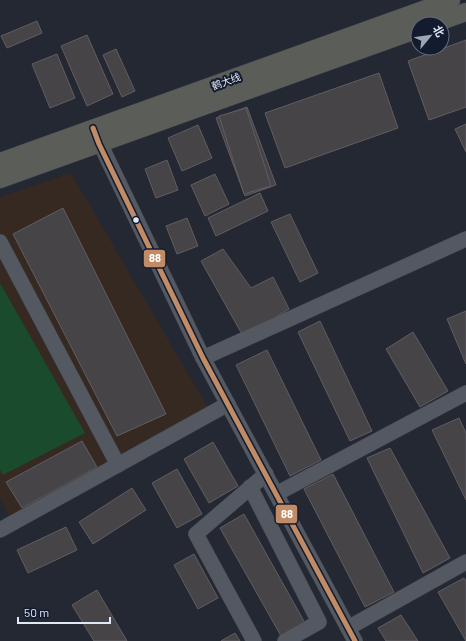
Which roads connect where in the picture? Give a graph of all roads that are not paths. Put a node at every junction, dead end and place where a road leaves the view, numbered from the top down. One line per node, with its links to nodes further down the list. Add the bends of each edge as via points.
1 (451, 0): 5 (main road, 鹤大线)
2 (466, 12): 3 (main road)
3 (450, 18)
4 (410, 32): 5 (main road, 鹤大线)
5 (96, 136): 6 (main road, 鹤大线); 7 (main road, 鹤大线); 10 (street)
6 (0, 162)
7 (0, 179)
8 (466, 239): 10 (street)
9 (0, 242): 13 (street)
10 (204, 358): 12 (street)
11 (466, 393): 16 (street)
12 (228, 404): 13 (street); 14 (street)
13 (118, 465): 17 (street)
14 (266, 474): 15 (street); 16 (street)
15 (250, 487): 20 (street, via 196,534); 21 (street, via 319,622)
16 (276, 494): 19 (street)
17 (0, 530)
18 (466, 562): 19 (street)
19 (351, 635)
20 (254, 641)
21 (285, 641)

